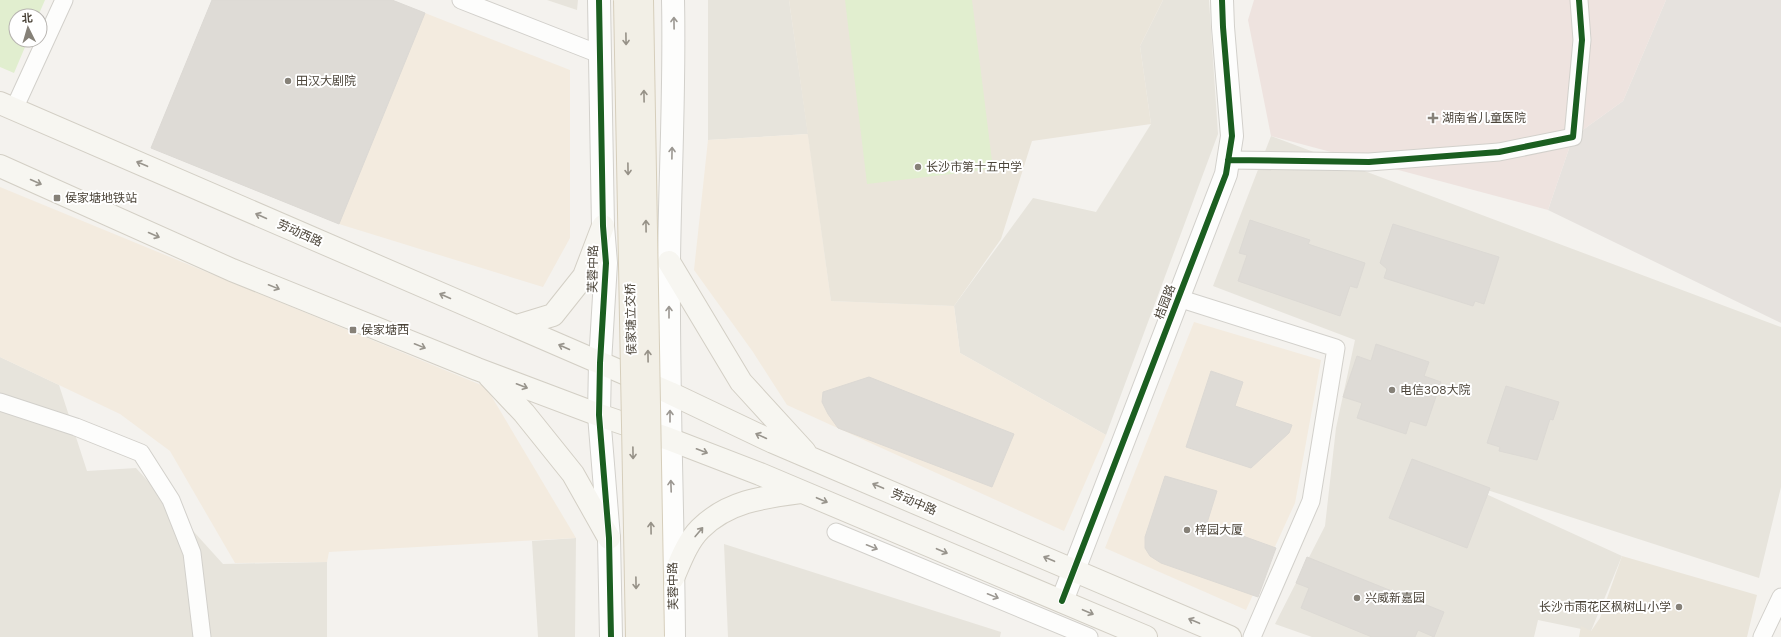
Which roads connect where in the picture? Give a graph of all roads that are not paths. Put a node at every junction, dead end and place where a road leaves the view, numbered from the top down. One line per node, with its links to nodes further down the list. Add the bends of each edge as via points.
1 (64, 0): 10 (street)
2 (461, 0): 9 (street)
3 (599, 0): 9 (street, 芙蓉中路)
4 (625, 0): 33 (main road, 侯家塘立交桥, one-way to 33, bridge)
5 (642, 0): 34 (main road, 侯家塘立交桥, one-way to 5, bridge)
6 (674, 0): 14 (street, one-way to 6)
7 (1222, 0): 11 (street, 桔园路, via 1232,136)
8 (1579, 0): 11 (street, via 1582,40 1573,137 1499,152 1369,162)
9 (599, 54): 13 (street, 芙蓉中路)
10 (7, 106): 16 (main road, 劳动西路, one-way to 10, via 463,305)
11 (1228, 160): 15 (street, 桔园路, via 1226,174)
12 (0, 166): 18 (main road, one-way to 18, via 232,270)
13 (603, 226): 16 (main road, via 584,276 553,315); 17 (street, 芙蓉中路, via 606,263)
14 (669, 262): 19 (street, one-way to 14); 23 (main road, via 741,382)
15 (1178, 298): 27 (street, 桔园路); 39 (street, via 1336,348 1310,501)
16 (517, 326): 17 (main road, 劳动西路, one-way to 16)
17 (600, 364): 19 (main road, 劳动中路); 21 (street, 芙蓉中路)
18 (486, 372): 21 (main road, one-way to 21); 26 (main road, via 524,413 573,474)
19 (670, 393): 22 (street, 芙蓉中路, one-way to 19); 23 (main road, 劳动中路, one-way to 19)
20 (0, 402): 31 (street, via 76,427 141,453 171,500 192,554)
21 (599, 415): 22 (main road); 26 (street, 芙蓉中路)
22 (669, 439): 24 (main road, one-way to 24); 28 (street, 芙蓉中路, one-way to 22)
23 (810, 457): 27 (main road, 劳动中路, one-way to 23)
24 (803, 492): 28 (main road, one-way to 24, via 699,530 727,509 759,498); 30 (main road, one-way to 30)
25 (836, 532): 36 (street, one-way to 36)
26 (609, 538): 32 (street, 芙蓉中路)
27 (1075, 570): 30 (street, 桔园路); 38 (main road, 劳动中路, one-way to 27)
28 (673, 578): 35 (street, 芙蓉中路)
29 (1781, 597): 40 (street)
30 (1062, 601): 37 (main road, one-way to 37)
31 (202, 637)
32 (610, 637)
33 (637, 637)
34 (653, 637)
35 (674, 637)
36 (1089, 637)
37 (1146, 637)
38 (1230, 637)
39 (1252, 637)
40 (1762, 637)

